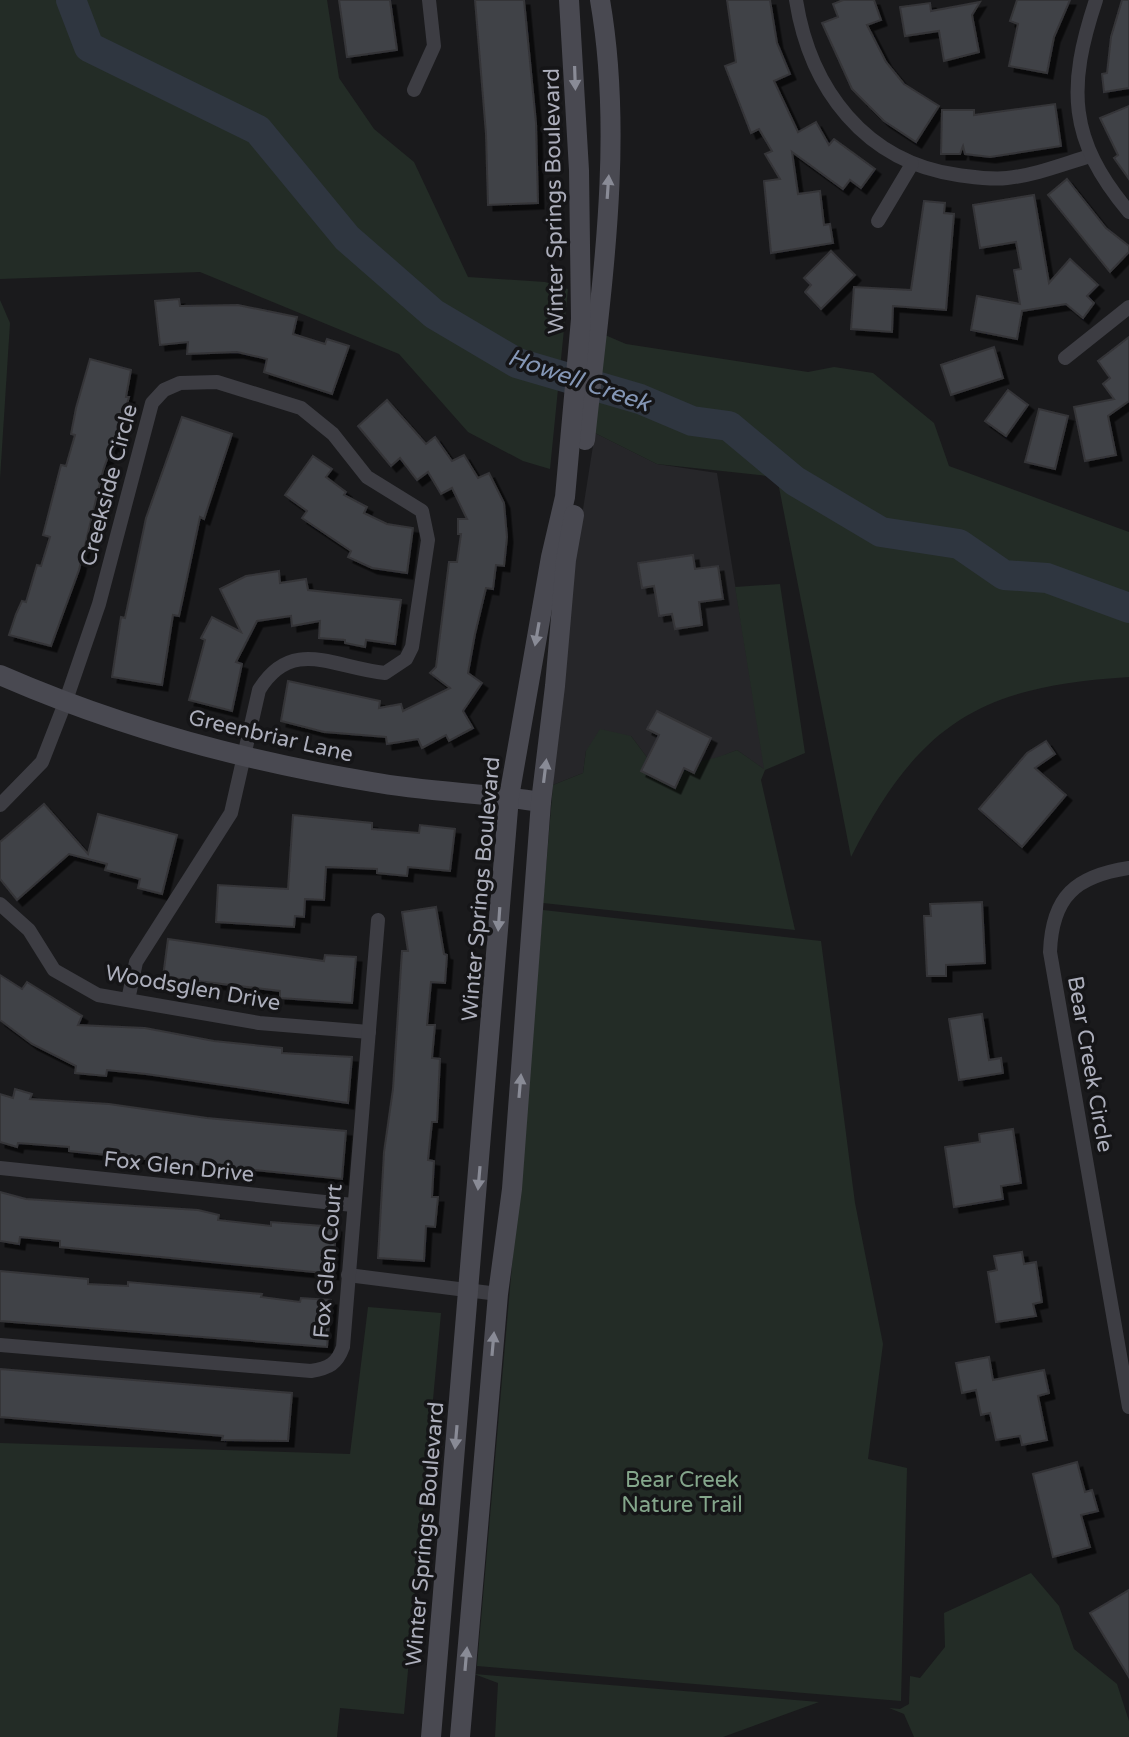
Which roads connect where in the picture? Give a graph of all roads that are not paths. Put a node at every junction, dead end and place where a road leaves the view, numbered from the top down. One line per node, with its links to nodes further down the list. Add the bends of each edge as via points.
1 (429, 0): 6 (street, via 434,46)
2 (569, 0): 13 (street, Winter Springs Boulevard, one-way to 13)
3 (600, 0): 13 (street, Winter Springs Boulevard, one-way to 3, via 611,121)
4 (796, 0): 8 (street, via 822,85 875,143)
5 (1096, 0): 7 (street, via 1076,78 1078,114)
6 (414, 90)
7 (1090, 156): 8 (street, via 1005,179 936,172); 9 (street)
8 (912, 164): 10 (street)
9 (1129, 212)
10 (878, 221)
11 (1129, 307): 12 (street)
12 (1065, 358)
13 (584, 378): 14 (street, Winter Springs Boulevard)
14 (578, 444): 18 (street, Winter Springs Boulevard, one-way to 18, via 551,557); 19 (street, Winter Springs Boulevard, one-way to 14)
15 (0, 675): 16 (street, Greenbriar Lane)
16 (65, 703): 17 (street, Greenbriar Lane); 17 (street, Creekside Circle, via 99,604 152,403 180,383 217,382 317,417 367,477 415,504 428,527 406,659 385,673 311,659 280,664 259,690); 20 (street, Creekside Circle, via 42,762)
17 (246, 757): 18 (street, Greenbriar Lane, via 376,783); 24 (street, Creekside Circle, via 231,813 136,962)
18 (509, 797): 19 (street, Greenbriar Lane); 29 (street, Winter Springs Boulevard, one-way to 29)
19 (541, 802): 30 (street, Winter Springs Boulevard, one-way to 19, via 512,1189)
20 (0, 805)
21 (1129, 868): 32 (street, Bear Creek Circle, via 1078,883 1061,903 1051,929 1050,952)
22 (0, 904): 24 (street, Woodsglen Drive, via 29,930 62,976 98,995)
23 (378, 920): 25 (street, Fox Glen Court)
24 (128, 1000): 25 (street, Woodsglen Drive, via 259,1023)
25 (369, 1032): 27 (street, Fox Glen Court)
26 (0, 1168): 27 (street, Fox Glen Drive)
27 (353, 1205): 28 (street, Fox Glen Court)
28 (348, 1275): 29 (street); 31 (street, Fox Glen Court, via 343,1347 327,1368 311,1371)
29 (469, 1290): 30 (street); 33 (street, Winter Springs Boulevard, one-way to 33)
30 (498, 1294): 34 (street, Winter Springs Boulevard, one-way to 30)
31 (0, 1345)
32 (1129, 1407)
33 (431, 1737)
34 (460, 1737)

